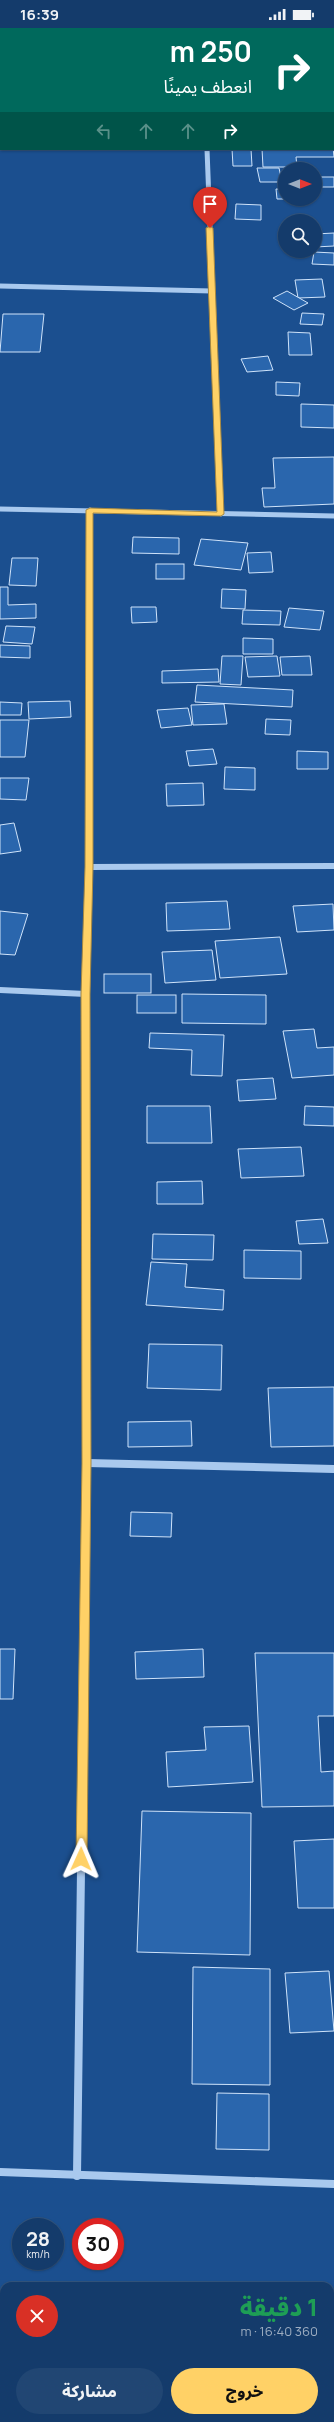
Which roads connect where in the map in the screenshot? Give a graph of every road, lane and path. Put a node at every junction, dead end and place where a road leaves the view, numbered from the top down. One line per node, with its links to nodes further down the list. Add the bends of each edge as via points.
1 (207, 150): 3 (street)
2 (0, 286): 3 (street)
3 (212, 291): 6 (street)
4 (0, 509): 5 (street)
5 (90, 510): 6 (street); 9 (street)
6 (221, 514): 7 (street)
7 (334, 516)
8 (334, 866): 9 (street)
9 (89, 867): 11 (street)
10 (0, 990): 11 (street)
11 (86, 994): 12 (street)
12 (87, 1463): 13 (street); 15 (street)
13 (334, 1469)
14 (0, 2172): 15 (street)
15 (77, 2176): 16 (street)
16 (334, 2184)

